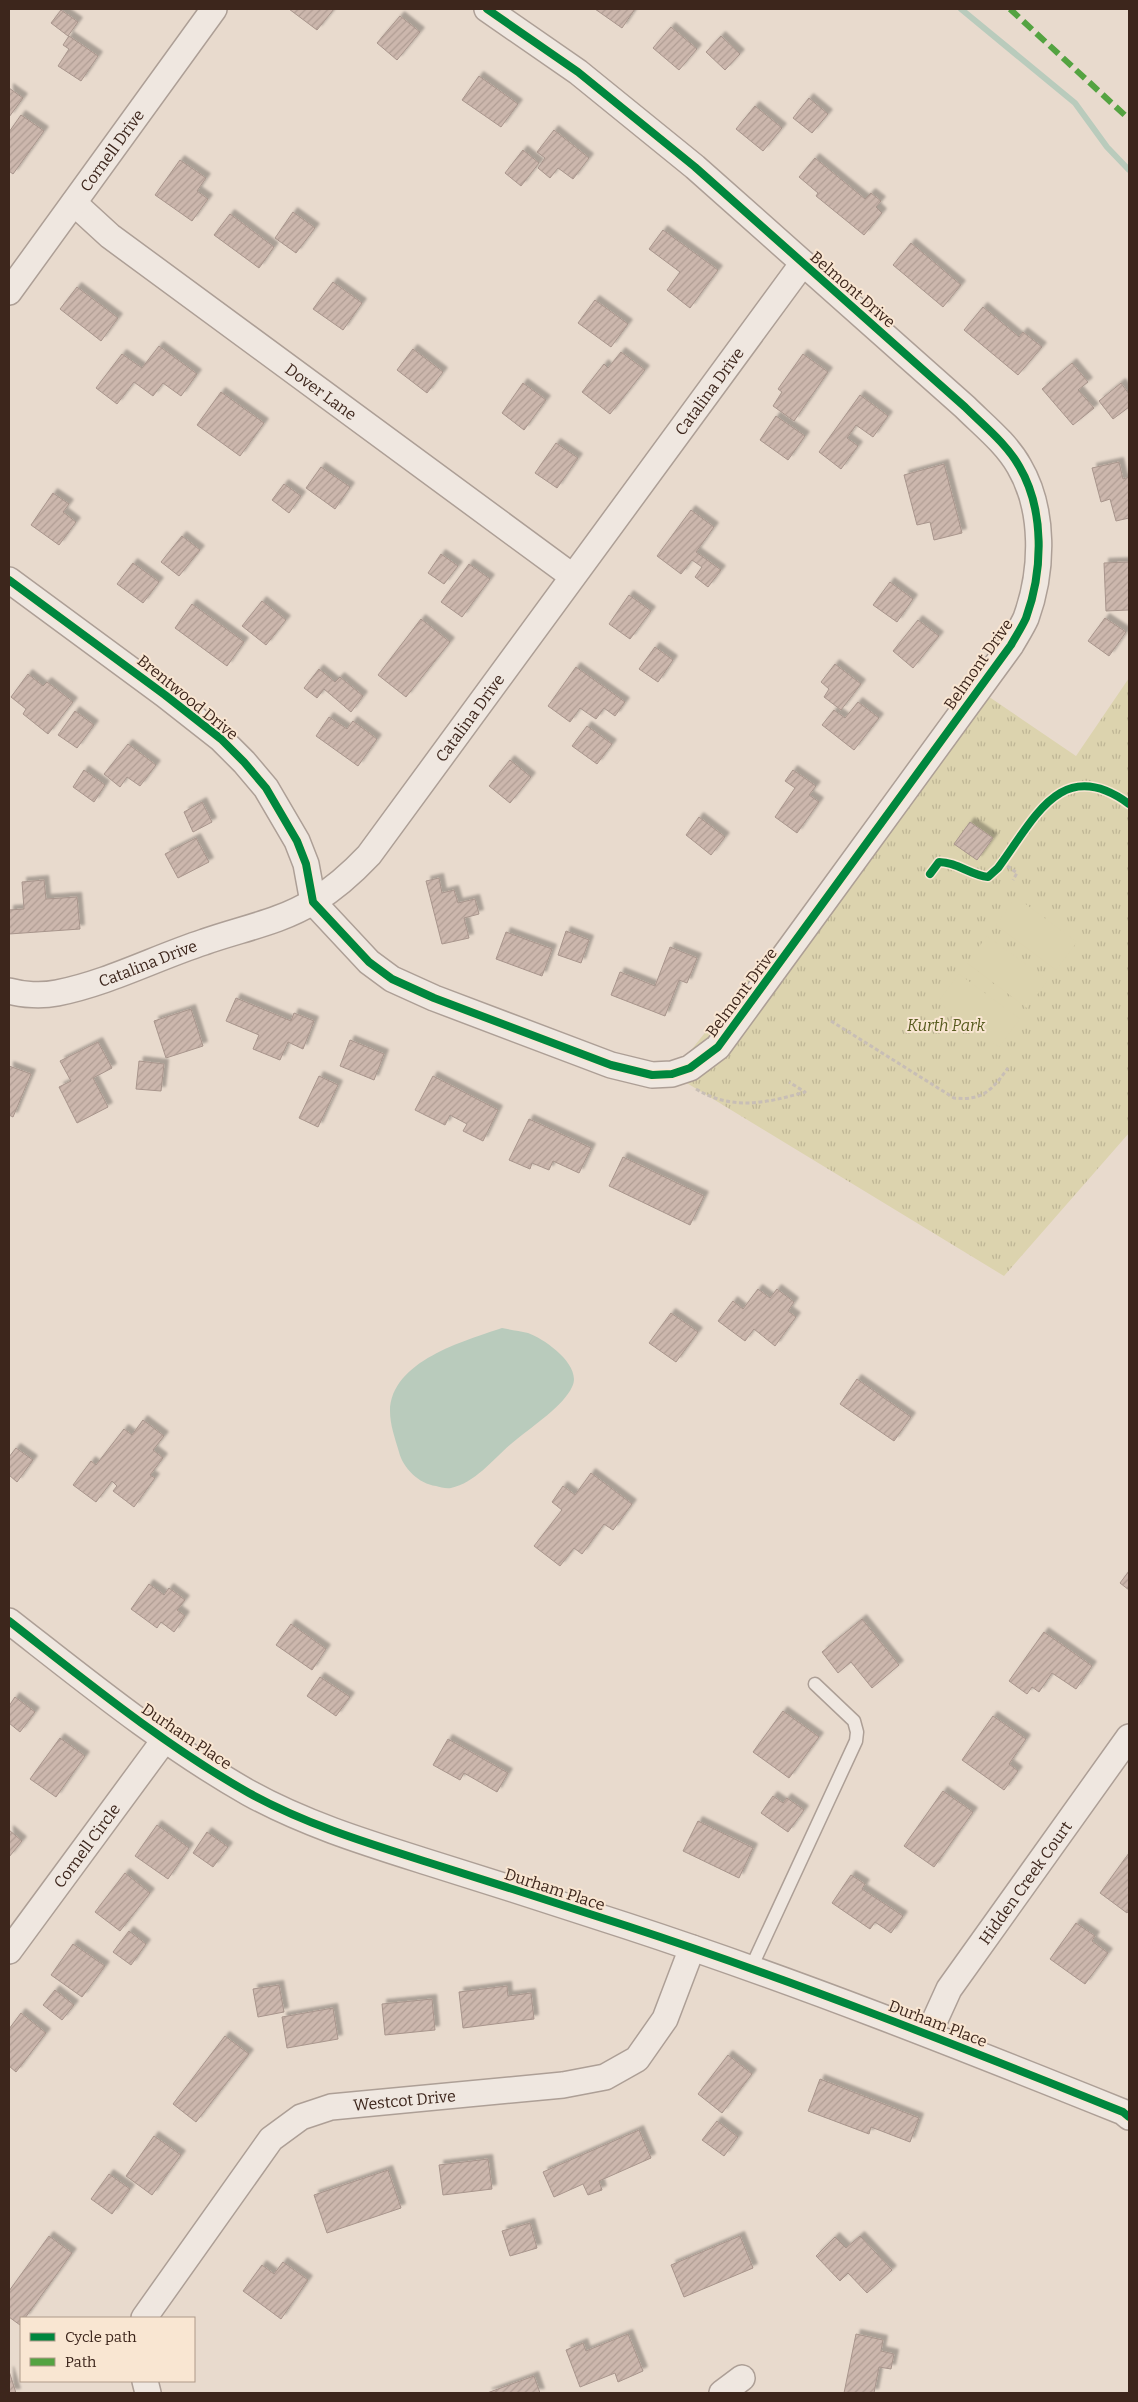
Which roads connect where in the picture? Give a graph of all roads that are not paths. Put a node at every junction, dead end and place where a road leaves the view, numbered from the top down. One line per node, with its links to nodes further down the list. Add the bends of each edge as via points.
1 (214, 9): 3 (street, Cornell Drive)
2 (487, 9): 4 (street, Belmont Drive, via 611,98 694,166)
3 (74, 202): 5 (street, Cornell Drive); 6 (street, Dover Lane, via 110,236)
4 (803, 263): 6 (street, Catalina Drive); 8 (street, Belmont Drive, via 995,436 1019,466 1032,497 1039,557 1025,619 1011,645 737,1024 704,1059 672,1074 652,1075 611,1065 392,979 369,962)
5 (9, 292)
6 (572, 576): 8 (street, Catalina Drive, via 368,855 351,874)
7 (9, 580): 8 (street, Brentwood Drive, via 165,695 221,739 244,762 266,788 297,841 306,864)
8 (313, 902): 9 (street, Catalina Drive, via 277,919 80,988 55,994 20,994)
9 (9, 990)
10 (9, 1621): 13 (street, Durham Place)
11 (815, 1684): 16 (lane, via 854,1721 856,1741)
12 (1129, 1737): 17 (street, Hidden Creek Court, via 949,1989)
13 (165, 1739): 14 (street, Durham Place, via 250,1794 319,1825); 15 (street, Cornell Circle)
14 (692, 1948): 16 (street, Durham Place); 19 (street, Westcot Drive, via 665,2019 637,2059 605,2077 563,2085 331,2107 301,2117 272,2139)
15 (9, 1951)
16 (751, 1968): 17 (street, Durham Place)
17 (929, 2033): 18 (street, Durham Place)
18 (1129, 2117)
19 (145, 2317)
20 (742, 2378): 21 (street)
21 (722, 2393)

